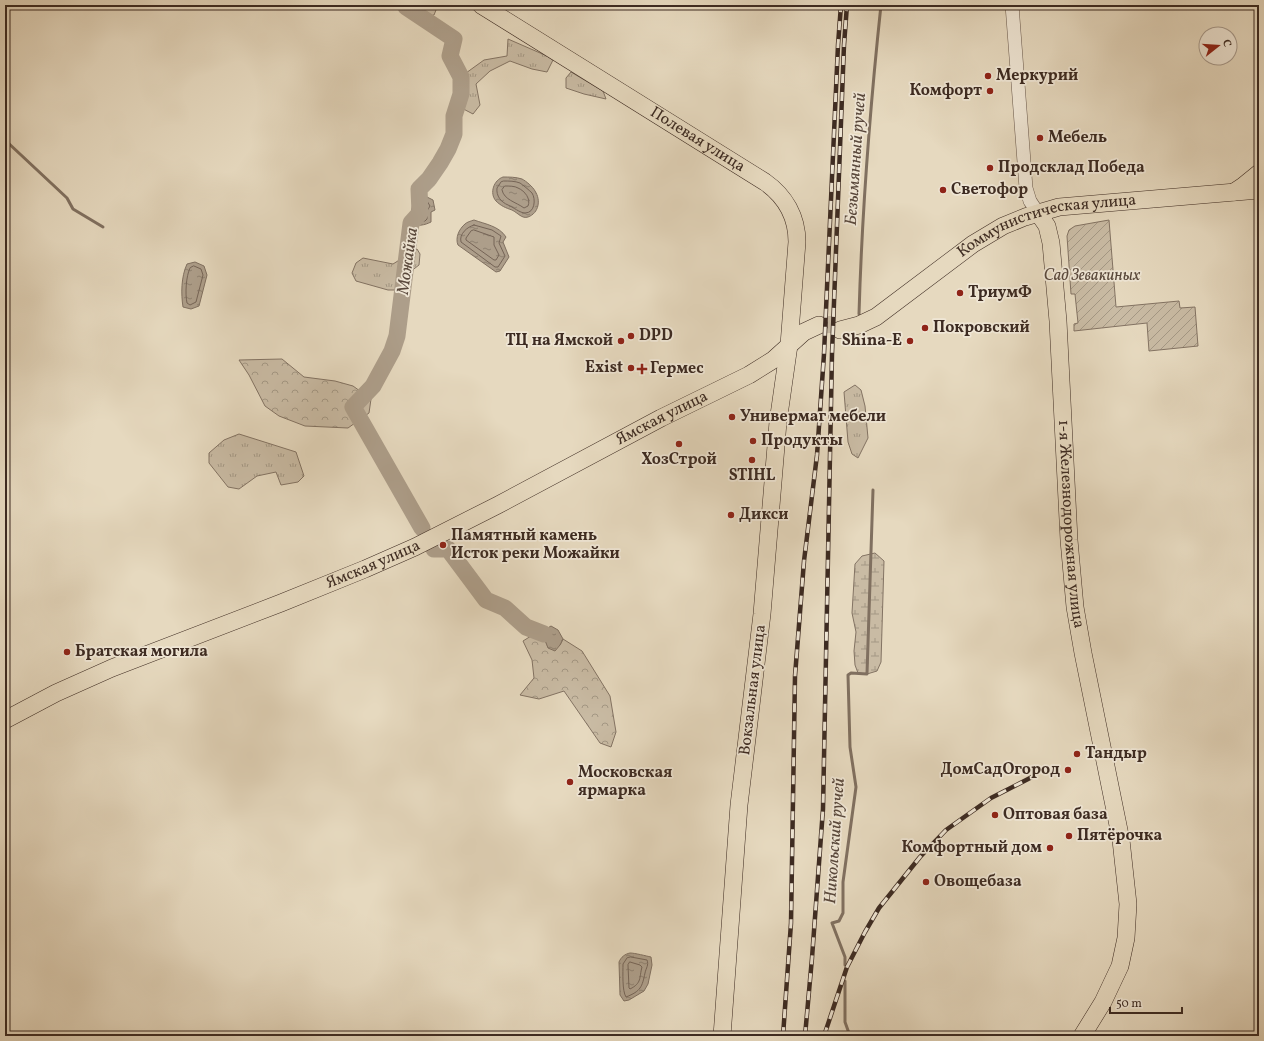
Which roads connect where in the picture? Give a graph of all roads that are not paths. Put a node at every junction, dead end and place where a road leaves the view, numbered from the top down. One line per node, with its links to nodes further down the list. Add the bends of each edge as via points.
1 (481, 5): 7 (main road, Полевая улица, via 774,188 786,203 796,230)
2 (1012, 5): 6 (street, 1-я Железнодорожная улица, via 1026,188 1030,201)
3 (1259, 173): 5 (main road)
4 (1259, 190): 5 (main road, Коммунистическая улица)
5 (1234, 192): 6 (main road, Коммунистическая улица, via 1059,207)
6 (1038, 213): 8 (main road, Коммунистическая улица, via 1010,222 983,238 878,315 858,325); 16 (main road, 1-я Железнодорожная улица, via 1047,226 1052,243 1075,607 1121,840 1128,904 1126,938 1120,966 1108,994)
7 (793, 299): 9 (main road, via 800,315); 10 (main road, Полевая улица)
8 (840, 327)
9 (817, 331): 10 (main road, Ямская улица); 12 (main road, via 800,349)
10 (789, 346): 11 (main road, Ямская улица); 12 (main road, Вокзальная улица)
11 (749, 375): 13 (main road, via 766,374 773,379 777,388); 14 (main road, Ямская улица, via 409,549 281,603 112,668)
12 (784, 378): 13 (main road, Вокзальная улица)
13 (778, 417): 15 (main road, Вокзальная улица, via 762,614 739,805)
14 (5, 720)
15 (722, 1036)
16 (1082, 1036)

